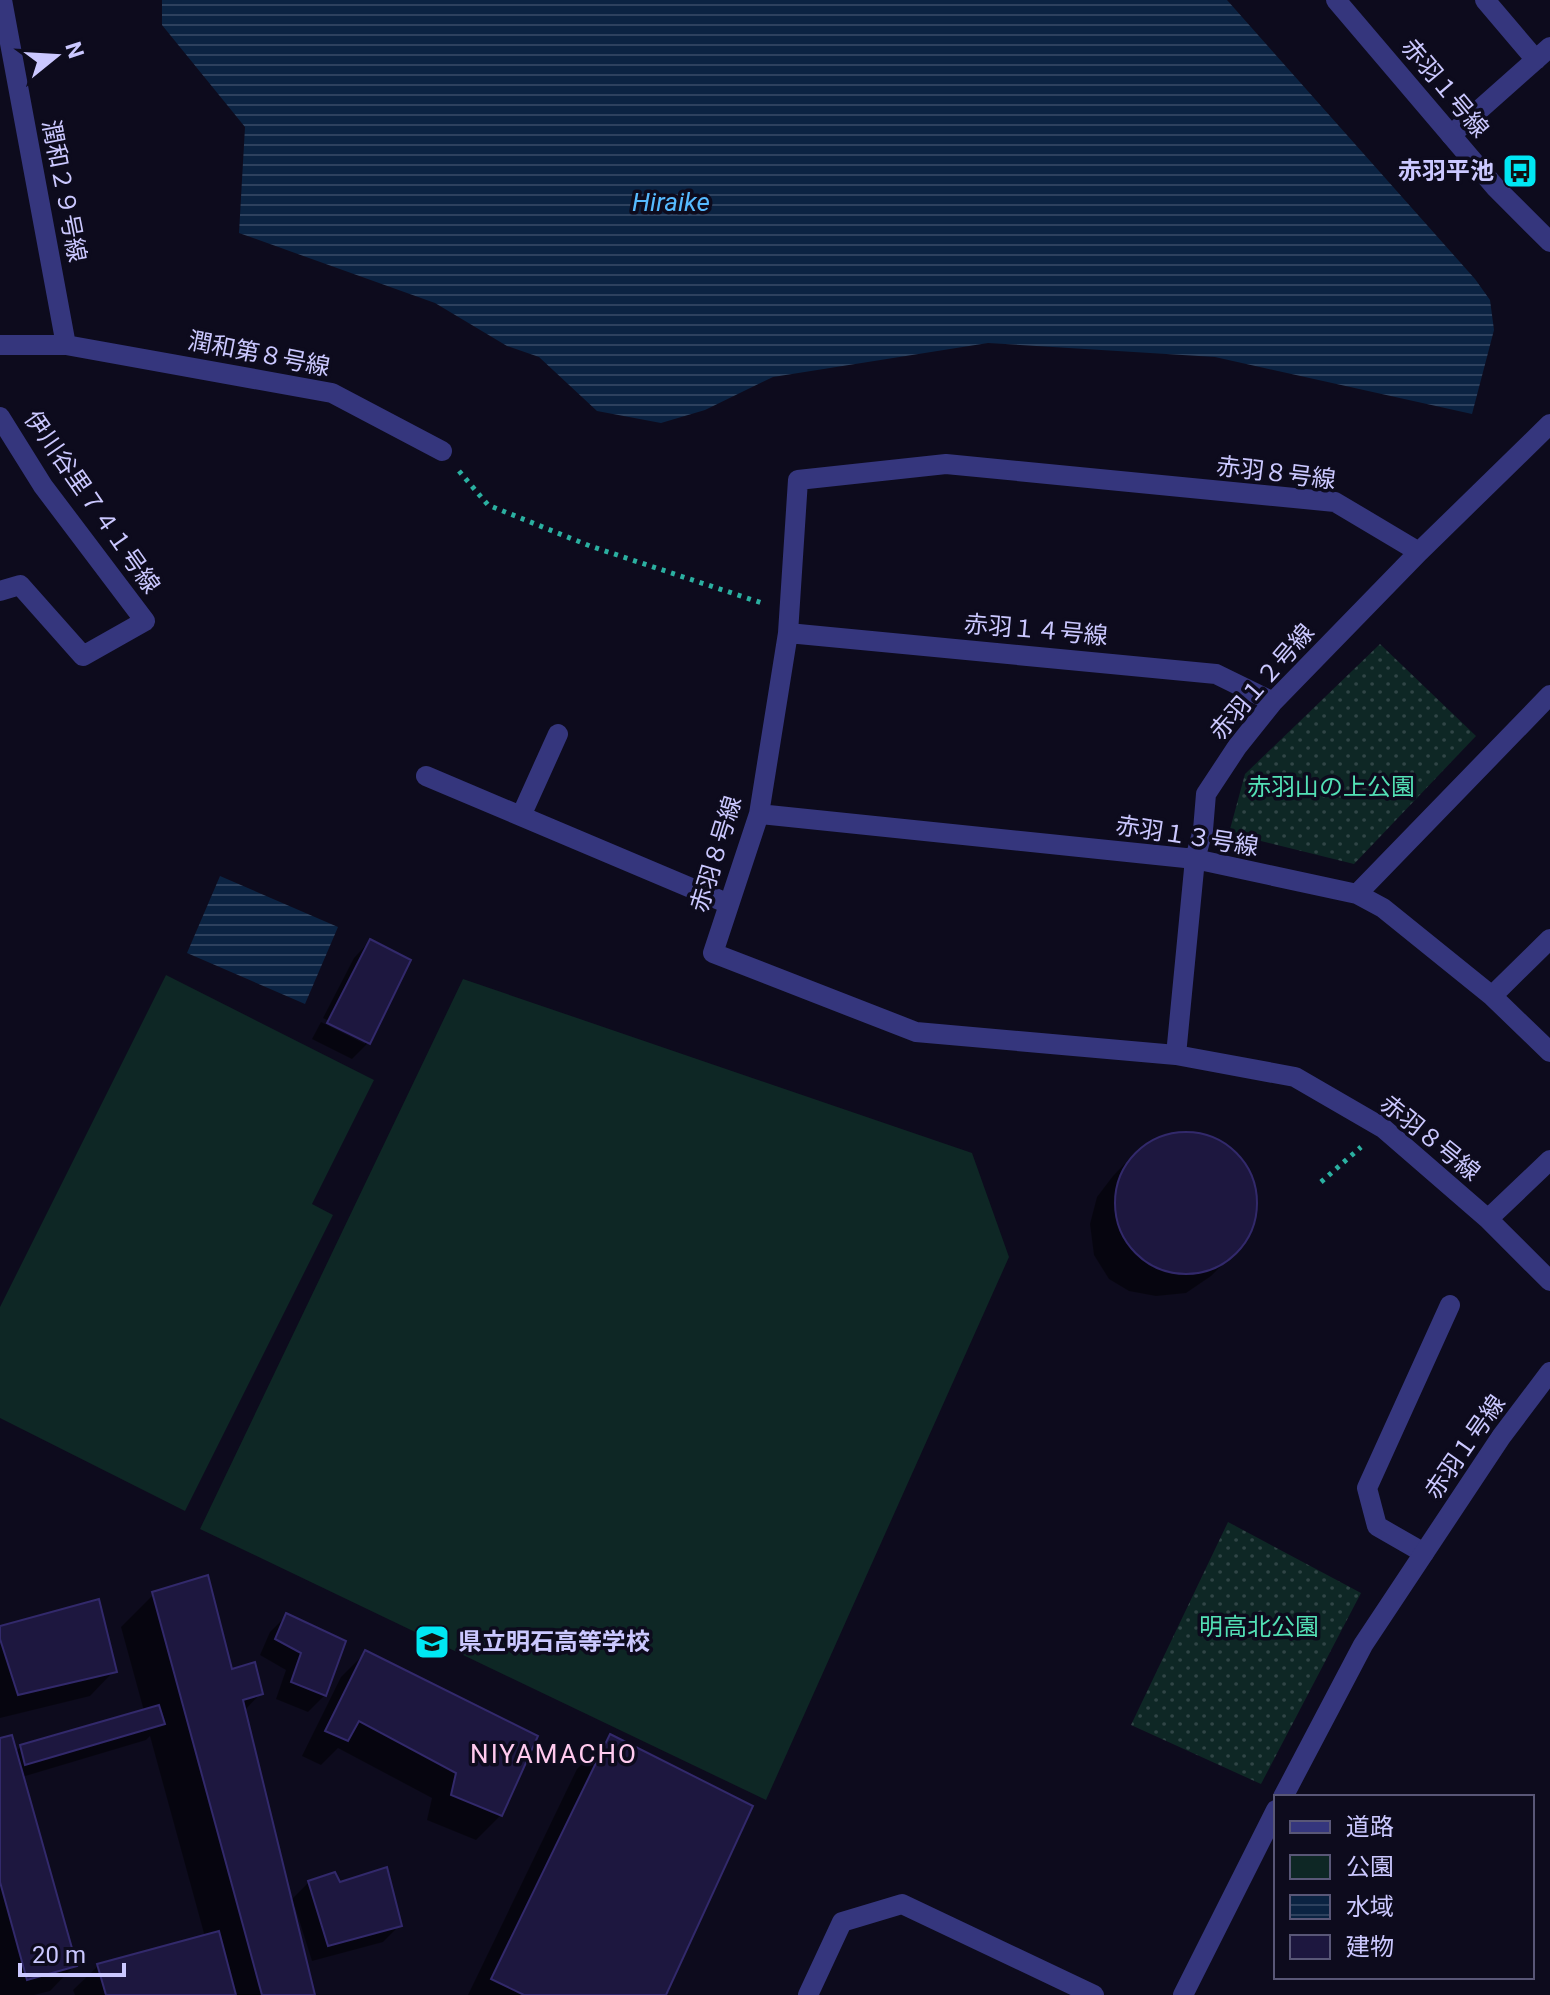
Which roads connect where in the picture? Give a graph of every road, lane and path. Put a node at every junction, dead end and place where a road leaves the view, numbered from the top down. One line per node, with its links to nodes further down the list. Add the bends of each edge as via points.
1 (2, 0): 8 (street, 潤和２９号線)
2 (1336, 0): 5 (street, 赤羽１号線)
3 (1485, 0): 4 (street)
4 (1543, 54): 5 (street)
5 (1451, 135): 6 (street, 赤羽１号線)
6 (1550, 242)
7 (0, 345): 8 (street, 潤和第８号線)
8 (66, 345): 11 (street, 潤和第８号線, via 332,393)
9 (0, 417): 13 (street, 伊川谷里７４１号線, via 43,486 145,621 83,656 20,585)
10 (1550, 424): 12 (street, 赤羽１２号線)
11 (442, 451): 14 (path, via 488,505 590,546)
12 (1419, 552): 14 (street, 赤羽８号線, via 1335,502 946,464 798,480); 17 (street, 赤羽１２号線)
13 (0, 591)
14 (788, 611): 15 (street, 赤羽８号線)
15 (788, 633): 17 (street, 赤羽１４号線, via 1216,674); 20 (street, 赤羽８号線)
16 (1550, 695): 23 (street)
17 (1273, 702): 22 (street, 赤羽１２号線, via 1206,794)
18 (558, 734): 21 (street)
19 (426, 776): 21 (street)
20 (759, 814): 22 (street, 赤羽１３号線); 24 (street, 赤羽８号線)
21 (521, 816): 24 (street)
22 (1195, 859): 23 (street, 赤羽１３号線); 28 (street, 赤羽１２号線)
23 (1357, 894): 26 (street, 赤羽１３号線, via 1383,908)
24 (729, 904): 28 (street, 赤羽８号線, via 713,953 916,1032)
25 (1550, 939): 26 (street)
26 (1492, 996): 27 (street, 赤羽１３号線)
27 (1550, 1052)
28 (1176, 1055): 29 (street, 赤羽８号線, via 1295,1077)
29 (1383, 1128): 31 (path); 32 (street, 赤羽８号線)
30 (1550, 1160): 32 (street)
31 (1321, 1182)
32 (1488, 1219): 33 (street, 赤羽８号線)
33 (1550, 1281)
34 (1450, 1305): 36 (street, via 1367,1488 1377,1526)
35 (1550, 1372): 36 (street, 赤羽１号線)
36 (1424, 1553): 37 (street, 赤羽１号線, via 1363,1645)
37 (1284, 1795)
38 (1274, 1814): 41 (street)
39 (808, 1995): 40 (street, via 842,1922 902,1904)
40 (1094, 1995)
41 (1183, 1995)

